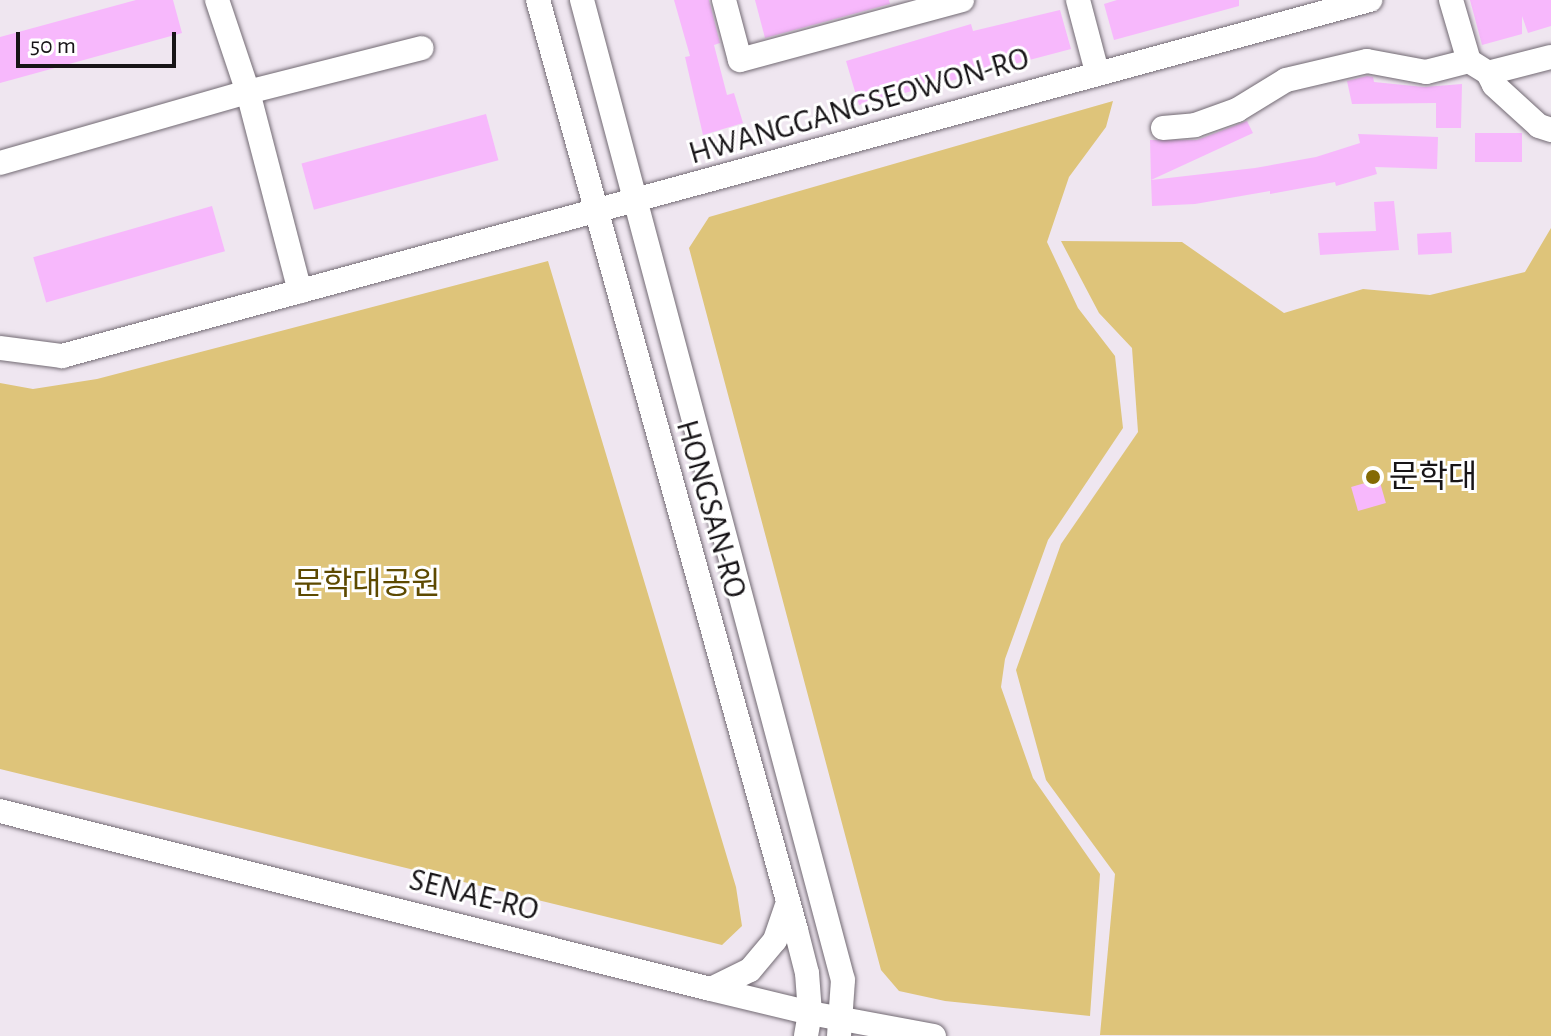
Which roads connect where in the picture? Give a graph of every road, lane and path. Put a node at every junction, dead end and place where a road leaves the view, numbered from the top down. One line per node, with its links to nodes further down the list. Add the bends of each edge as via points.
1 (217, 0): 14 (street)
2 (538, 0): 19 (street, HONGSAN-RO)
3 (582, 0): 18 (street, HONGSAN-RO)
4 (724, 0): 9 (street, via 740,60)
5 (962, 0): 9 (street)
6 (1078, 0): 13 (street)
7 (1370, 0): 13 (street, HWANGGANGSEOWON-RO)
8 (1451, 0): 12 (street)
9 (906, 7)
10 (422, 48): 14 (street)
11 (1551, 57): 12 (street)
12 (1478, 67): 15 (street, via 1426,72 1367,61 1286,80 1237,110 1195,125); 16 (street, via 1539,126)
13 (1097, 72): 18 (street, HWANGGANGSEOWON-RO)
14 (248, 92): 17 (street); 20 (street)
15 (1163, 128)
16 (1551, 130)
17 (0, 163)
18 (637, 200): 19 (street, HWANGGANGSEOWON-RO); 26 (street, HONGSAN-RO, via 840,965)
19 (595, 213): 20 (street, HWANGGANGSEOWON-RO); 23 (street, HONGSAN-RO)
20 (300, 291): 21 (street, HWANGGANGSEOWON-RO, via 62,356)
21 (0, 348)
22 (0, 811): 24 (street, SENAE-RO)
23 (788, 903): 24 (street, via 775,940 750,970); 25 (street, HONGSAN-RO, via 807,973)
24 (711, 989): 25 (street, SENAE-RO)
25 (808, 1024): 26 (street, SENAE-RO)
26 (841, 1027): 27 (street, SENAE-RO)
27 (934, 1036)

